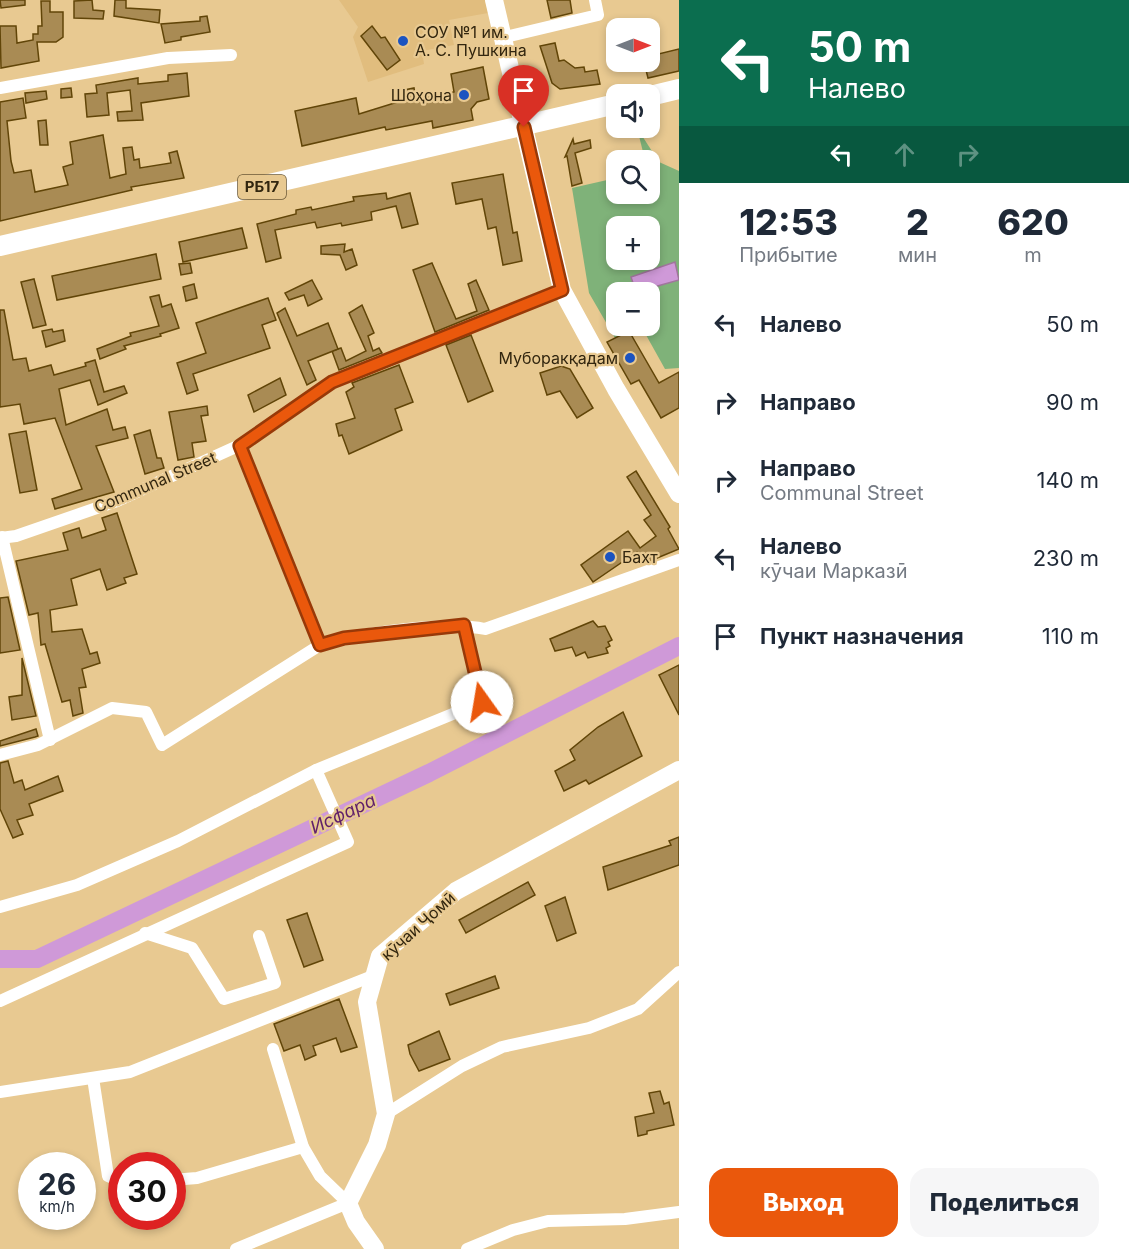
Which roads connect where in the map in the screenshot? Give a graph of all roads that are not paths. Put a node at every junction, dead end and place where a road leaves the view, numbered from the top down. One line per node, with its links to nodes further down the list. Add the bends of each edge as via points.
1 (494, 0): 3 (main road)
2 (595, 0): 3 (street, via 598,15)
3 (501, 38): 9 (main road)
4 (231, 55): 5 (street, via 168,58)
5 (0, 88)
6 (679, 89): 7 (main road)
7 (660, 94)
8 (606, 106): 9 (main road, РБ17)
9 (524, 127): 10 (main road, РБ17); 11 (main road)
10 (0, 246)
11 (562, 290): 12 (street, Communal Street, via 332,382); 13 (main road)
12 (240, 446): 14 (street, Communal Street, via 117,501); 17 (street)
13 (679, 494)
14 (1, 538): 18 (street)
15 (679, 560): 16 (street, via 485,629)
16 (464, 625): 17 (street, via 344,638); 21 (street, via 482,702)
17 (320, 645): 18 (street, via 162,745 146,712 112,708)
18 (50, 740): 19 (street)
19 (0, 755)
20 (679, 770): 26 (main road, кӯчаи Ҷомӣ, via 456,891 380,956)
21 (318, 776): 22 (street, via 77,885); 23 (street, via 348,842)
22 (0, 907)
23 (145, 933): 24 (street, via 192,948 224,999 275,983); 27 (street)
24 (259, 936)
25 (679, 972): 31 (street, via 638,1009 589,1028 502,1047 462,1066)
26 (375, 975): 29 (street, via 130,1072); 31 (main road, кӯчаи Ҷомӣ, via 367,1002)
27 (0, 1001)
28 (273, 1049): 32 (street)
29 (93, 1078): 30 (street); 33 (street)
30 (0, 1092)
31 (386, 1114): 35 (main road, кӯчаи Ҷомӣ, via 377,1145)
32 (303, 1147): 34 (street); 35 (street, via 320,1176)
33 (108, 1176)
34 (186, 1179)
35 (348, 1203): 37 (street); 38 (main road)
36 (679, 1212): 39 (street, via 626,1219 548,1221)
37 (236, 1249)
38 (375, 1249)
39 (467, 1249)

